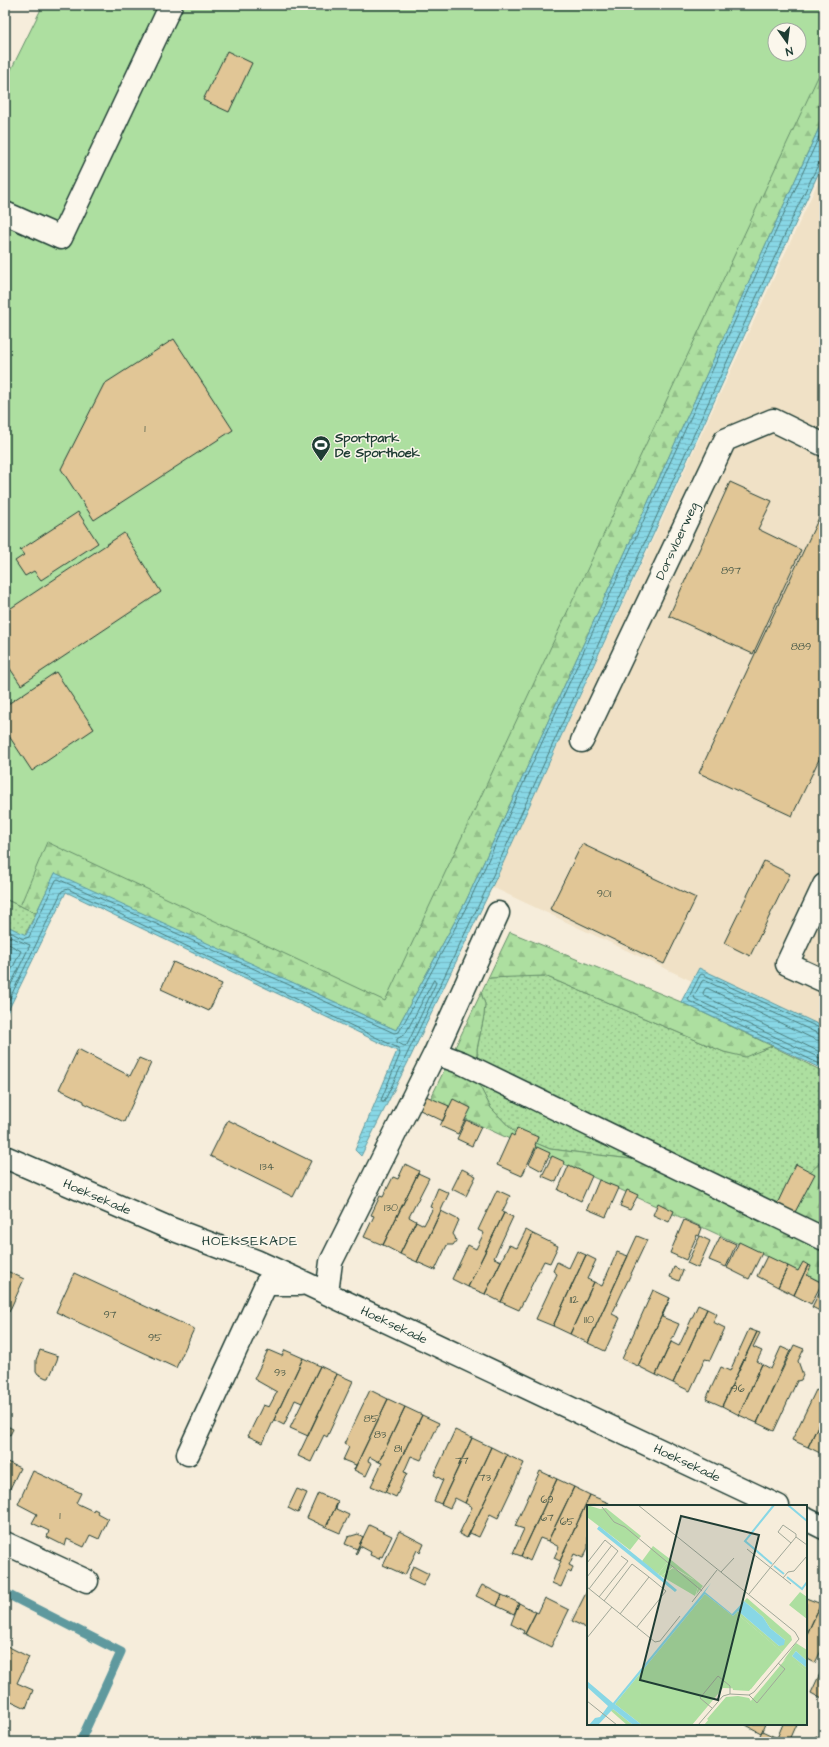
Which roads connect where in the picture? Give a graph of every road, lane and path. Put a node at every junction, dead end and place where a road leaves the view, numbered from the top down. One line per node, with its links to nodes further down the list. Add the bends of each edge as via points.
1 (171, 5): 2 (street, via 61,238)
2 (5, 213)
3 (824, 444): 4 (street, Dorsvloerweg, via 773,420 725,440)
4 (582, 741)
5 (824, 885): 7 (street, via 787,964)
6 (498, 913): 8 (street)
7 (824, 981)
8 (436, 1053): 10 (street, via 462,1063); 12 (street, via 331,1262)
9 (5, 1157): 11 (street, Hoeksekade)
10 (824, 1239)
11 (307, 1284): 12 (street, Hoeksekade); 13 (street, via 266,1284)
12 (327, 1293): 14 (street, Hoeksekade)
13 (188, 1454)
14 (776, 1505)
15 (807, 1520): 16 (street)
16 (824, 1528)
17 (5, 1543): 18 (street)
18 (87, 1581)

